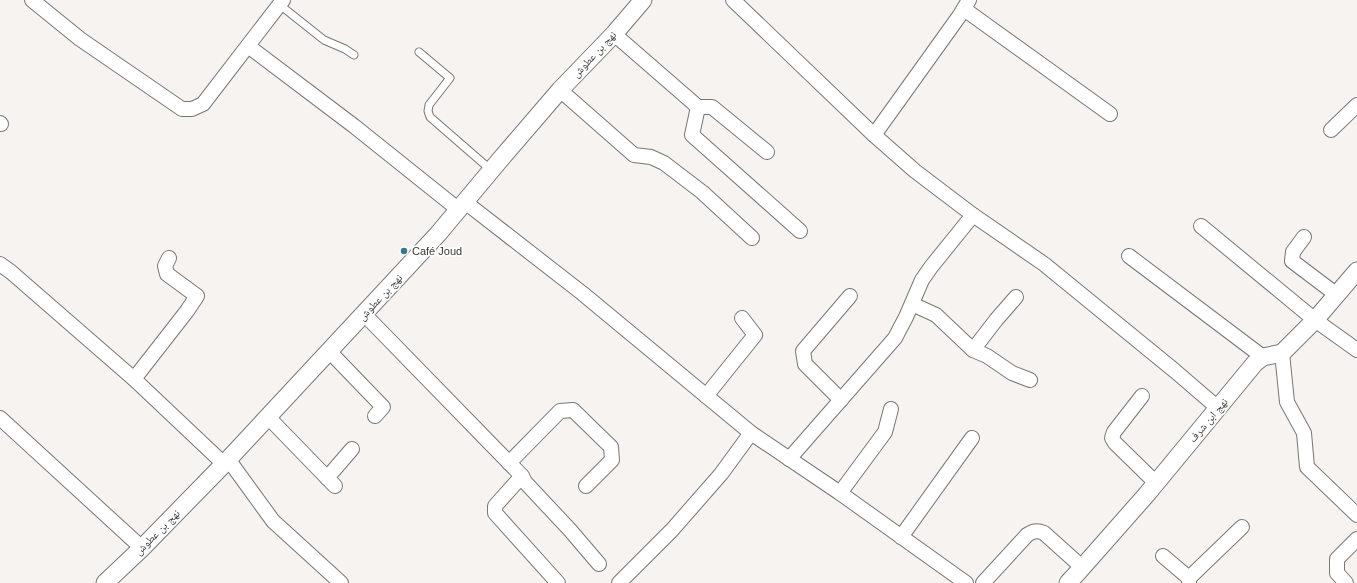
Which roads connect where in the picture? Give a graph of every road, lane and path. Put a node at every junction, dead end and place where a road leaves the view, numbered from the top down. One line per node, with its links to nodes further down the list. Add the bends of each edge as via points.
1 (32, 0): 7 (street, via 80,39 182,108 203,104)
2 (643, 0): 6 (street, نهج بن عطوش)
3 (733, 0): 15 (street)
4 (282, 2): 7 (street); 9 (lane, via 324,40)
5 (966, 4): 13 (street); 15 (street)
6 (614, 34): 10 (street, نهج بن عطوش); 12 (street)
7 (248, 46): 18 (street)
8 (419, 52): 17 (lane, via 450,78 429,106 430,117)
9 (354, 54)
10 (560, 90): 17 (street, نهج بن عطوش); 23 (street, via 634,155 651,157 664,163 702,192)
11 (1357, 105): 14 (street)
12 (698, 107): 16 (street, via 712,107); 21 (street, via 692,135)
13 (1110, 114)
14 (1331, 130)
15 (874, 135): 19 (street, via 915,171)
16 (767, 152)
17 (491, 170): 18 (street, نهج بن عطوش)
18 (462, 206): 32 (street, نهج بن عطوش); 42 (street, via 582,293)
19 (974, 215): 31 (street, via 931,267 922,280); 45 (street, via 1044,264)
20 (1201, 226): 34 (street)
21 (800, 231)
22 (1304, 237): 28 (street, via 1293,252 1292,260)
23 (752, 238)
24 (1129, 256): 39 (street)
25 (169, 258): 40 (street, via 165,266 168,274 197,296)
26 (0, 264): 40 (street)
27 (1357, 271): 28 (street)
28 (1337, 295): 34 (street)
29 (850, 296): 44 (street, via 803,351 805,364)
30 (1016, 297): 35 (street)
31 (912, 304): 35 (street, via 936,316); 44 (street, via 895,338)
32 (364, 314): 37 (street, نهج بن عطوش); 55 (street)
33 (742, 318): 42 (street, via 755,335)
34 (1315, 320): 36 (street); 38 (street)
35 (973, 350): 41 (street, via 988,356 1012,373)
36 (1357, 350)
37 (329, 351): 47 (street, نهج بن عطوش); 48 (street, via 383,407)
38 (1282, 353): 39 (street); 60 (street, via 1288,402 1304,433 1307,468)
39 (1263, 357): 45 (street, نهج ابن شرف, via 1255,362)
40 (134, 378): 54 (street)
41 (1030, 380)
42 (706, 396): 50 (street)
43 (1142, 396): 57 (street, via 1112,438)
44 (841, 400): 53 (street)
45 (1218, 408): 57 (street, نهج ابن شرف)
46 (891, 409): 59 (street, via 885,432)
47 (268, 416): 52 (street, via 331,482); 54 (street, نهج بن عطوش)
48 (375, 416)
49 (0, 418): 64 (street)
50 (751, 433): 53 (street); 72 (street, via 721,474 672,530)
51 (972, 438): 62 (street)
52 (352, 449)
53 (789, 459): 59 (street)
54 (226, 462): 64 (street, نهج بن عطوش); 70 (street, via 273,521)
55 (509, 463): 56 (street); 58 (street, via 560,411 573,410 611,447 612,460)
56 (522, 476): 66 (street); 71 (street, via 495,506 495,513)
57 (1156, 483): 67 (street, نهج ابن شرف)
58 (586, 486)
59 (840, 493): 62 (street)
60 (1357, 515)
61 (1242, 527): 68 (street)
62 (901, 537): 73 (street)
63 (1357, 539): 76 (street, via 1338,559 1336,573)
64 (142, 548): 69 (street, نهج بن عطوش)
65 (1164, 556): 68 (street)
66 (599, 564)
67 (1083, 568): 74 (street, via 1044,533 1035,531 1027,535); 75 (street, نهج ابن شرف)
68 (1189, 580)
69 (105, 583)
70 (341, 583)
71 (558, 583)
72 (619, 583)
73 (966, 583)
74 (983, 583)
75 (1068, 583)
76 (1346, 583)

